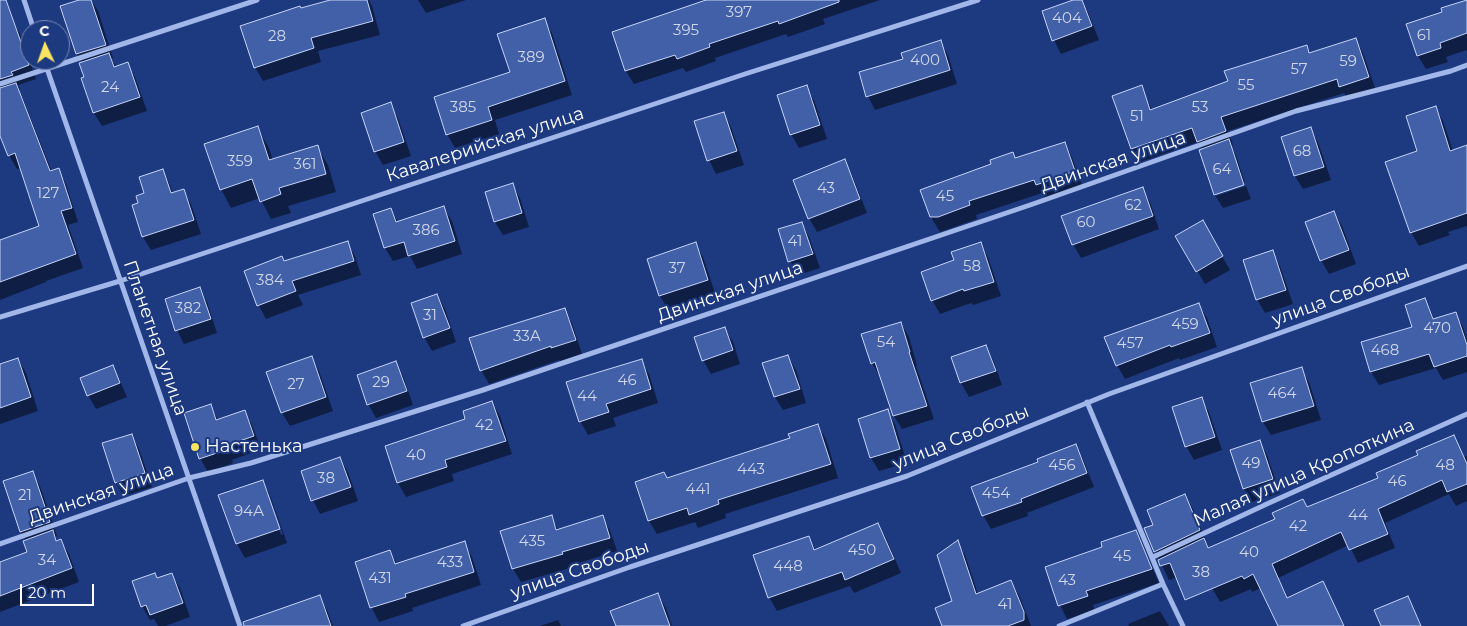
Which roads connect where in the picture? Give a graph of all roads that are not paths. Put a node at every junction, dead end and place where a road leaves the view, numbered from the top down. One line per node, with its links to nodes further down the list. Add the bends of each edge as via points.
1 (24, 0): 4 (street)
2 (257, 0): 5 (street)
3 (978, 0): 11 (street, Кавалерийская улица)
4 (31, 20)
5 (70, 60)
6 (1467, 65): 15 (street, Двинская улица, via 1296,111 1033,204 483,390 251,463)
7 (40, 70): 9 (street)
8 (47, 70): 11 (street, Планетная улица)
9 (0, 84)
10 (1467, 266): 13 (street, улица Свободы)
11 (120, 281): 12 (street, Кавалерийская улица); 15 (street, Планетная улица)
12 (0, 318)
13 (1087, 402): 17 (street); 20 (street, улица Свободы, via 907,476)
14 (1467, 414): 17 (street, Малая улица Кропоткина)
15 (189, 478): 16 (street, Двинская улица); 19 (street, Планетная улица)
16 (0, 544)
17 (1153, 557): 18 (street)
18 (1163, 584): 21 (street); 22 (street)
19 (240, 626)
20 (463, 626)
21 (1058, 626)
22 (1183, 626)

